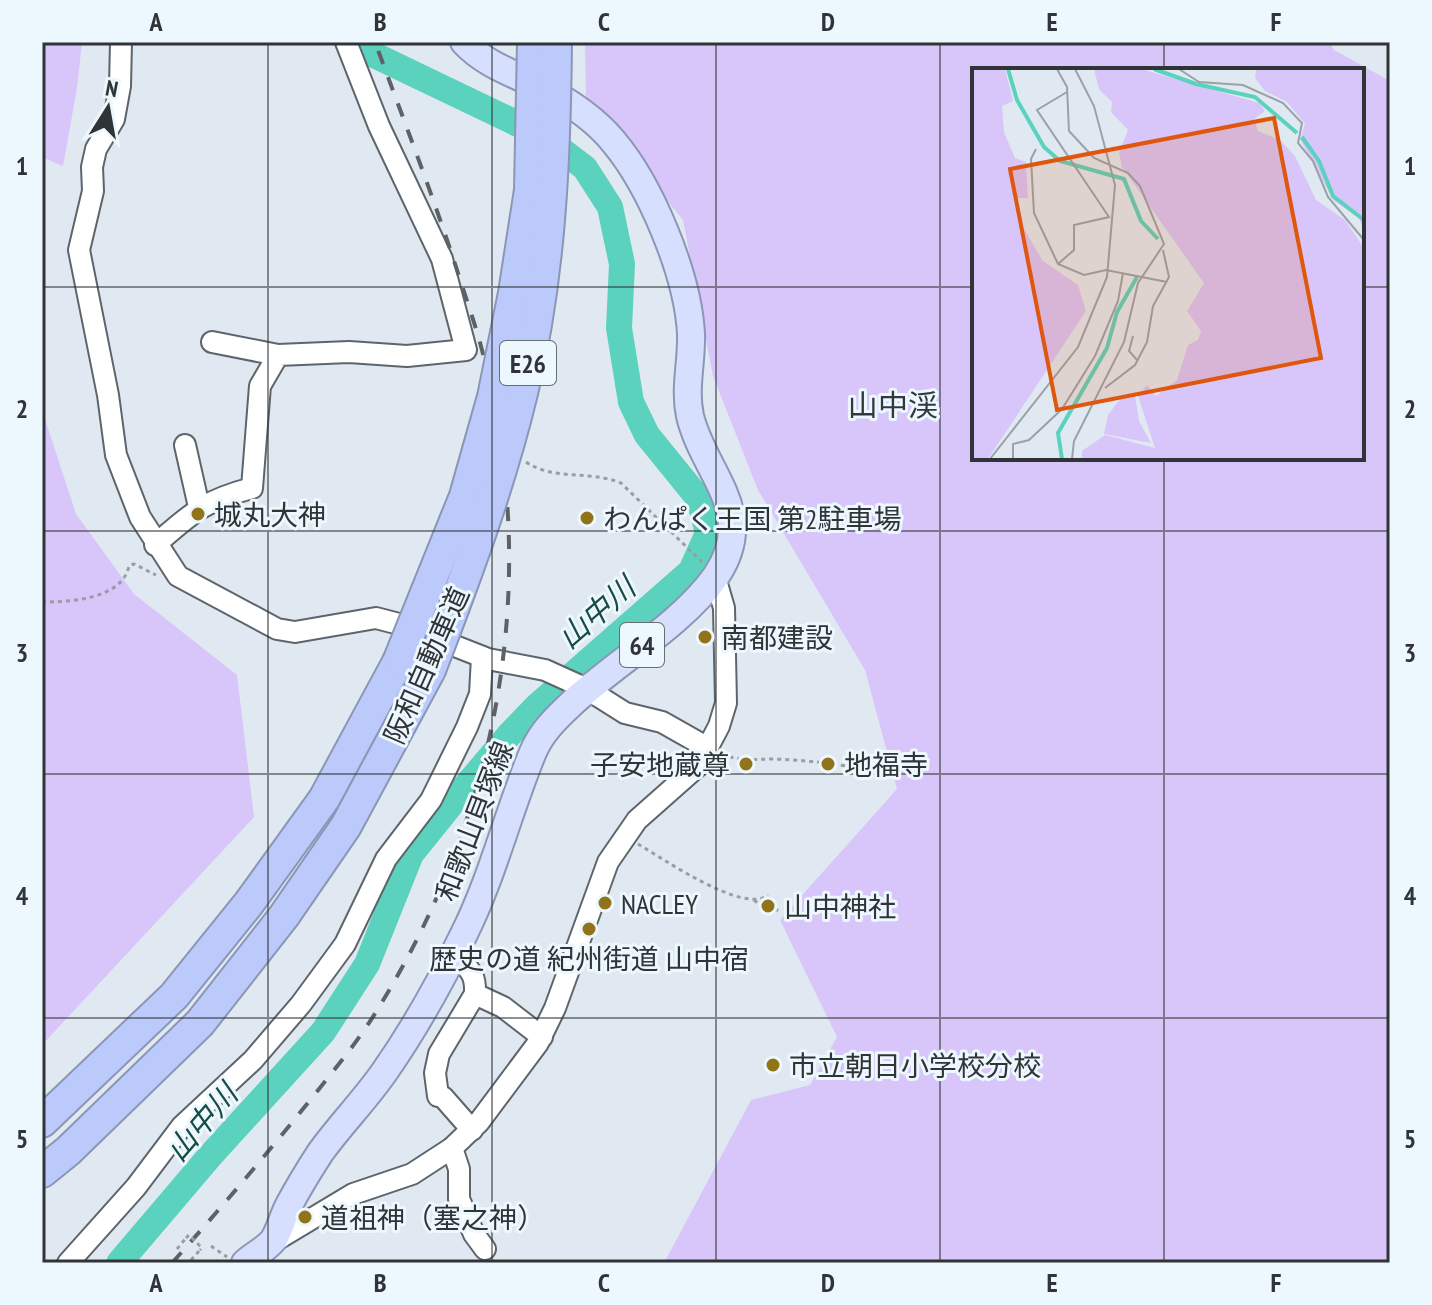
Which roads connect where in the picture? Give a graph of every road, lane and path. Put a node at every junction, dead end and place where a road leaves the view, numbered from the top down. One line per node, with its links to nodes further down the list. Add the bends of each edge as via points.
1 (121, 42): 11 (street, via 114,119 96,149 93,191 79,250 116,455)
2 (464, 42): 12 (main road, 和歌山貝塚線 / 64, via 585,115 613,141 660,217 690,314 690,413 732,516 729,549)
3 (533, 42): 27 (highway, 阪和自動車道 / E26, bridge, via 530,190 493,397 465,496 398,662 324,799 249,903 174,996)
4 (556, 42): 30 (highway, 阪和自動車道 / E26, bridge, via 550,222 523,391 497,486 430,670 346,826 274,928 200,1023)
5 (348, 47): 7 (street, via 442,259 466,350 407,356)
6 (222, 339): 7 (street)
7 (278, 355): 10 (street, via 260,386 252,488)
8 (185, 445): 10 (street)
9 (524, 461): 12 (path, via 552,474 604,476 621,483)
10 (199, 507): 11 (street)
11 (155, 545): 13 (street)
12 (710, 571): 16 (main road, 和歌山貝塚線 / 64, via 681,615); 17 (street, via 724,608 726,703)
13 (178, 576): 14 (path, via 159,576 134,564 113,589 72,602); 15 (street, via 277,629 295,632 376,618)
14 (42, 602)
15 (482, 657): 16 (street, via 545,670); 37 (street, via 480,694 467,727 431,800 386,859 345,944 253,1060 182,1126)
16 (581, 686): 17 (street, via 625,713 662,722); 24 (main road, 和歌山貝塚線 / 64, via 535,747 491,873)
17 (708, 748): 20 (street, via 698,766)
18 (738, 761): 19 (path)
19 (846, 766)
20 (625, 836): 22 (path, via 716,890); 26 (street, via 599,882)
21 (768, 895): 22 (path)
22 (754, 900): 23 (path, via 766,910)
23 (780, 910)
24 (455, 952): 25 (street, via 472,971); 31 (main road, 和歌山貝塚線 / 64, via 385,1071 317,1158)
25 (475, 994): 26 (street, via 503,1007); 28 (street, via 439,1054 435,1073 438,1096)
26 (542, 1037): 28 (street)
27 (42, 1122)
28 (472, 1130): 29 (street)
29 (452, 1148): 31 (street, via 412,1174 353,1194); 34 (street, via 459,1169 459,1199)
30 (42, 1172)
31 (273, 1242): 35 (main road)
32 (211, 1246): 35 (path, via 226,1258)
33 (177, 1249): 36 (path, bridge, via 189,1235 202,1248)
34 (485, 1249)
35 (238, 1258)
36 (191, 1260)
37 (68, 1263)

